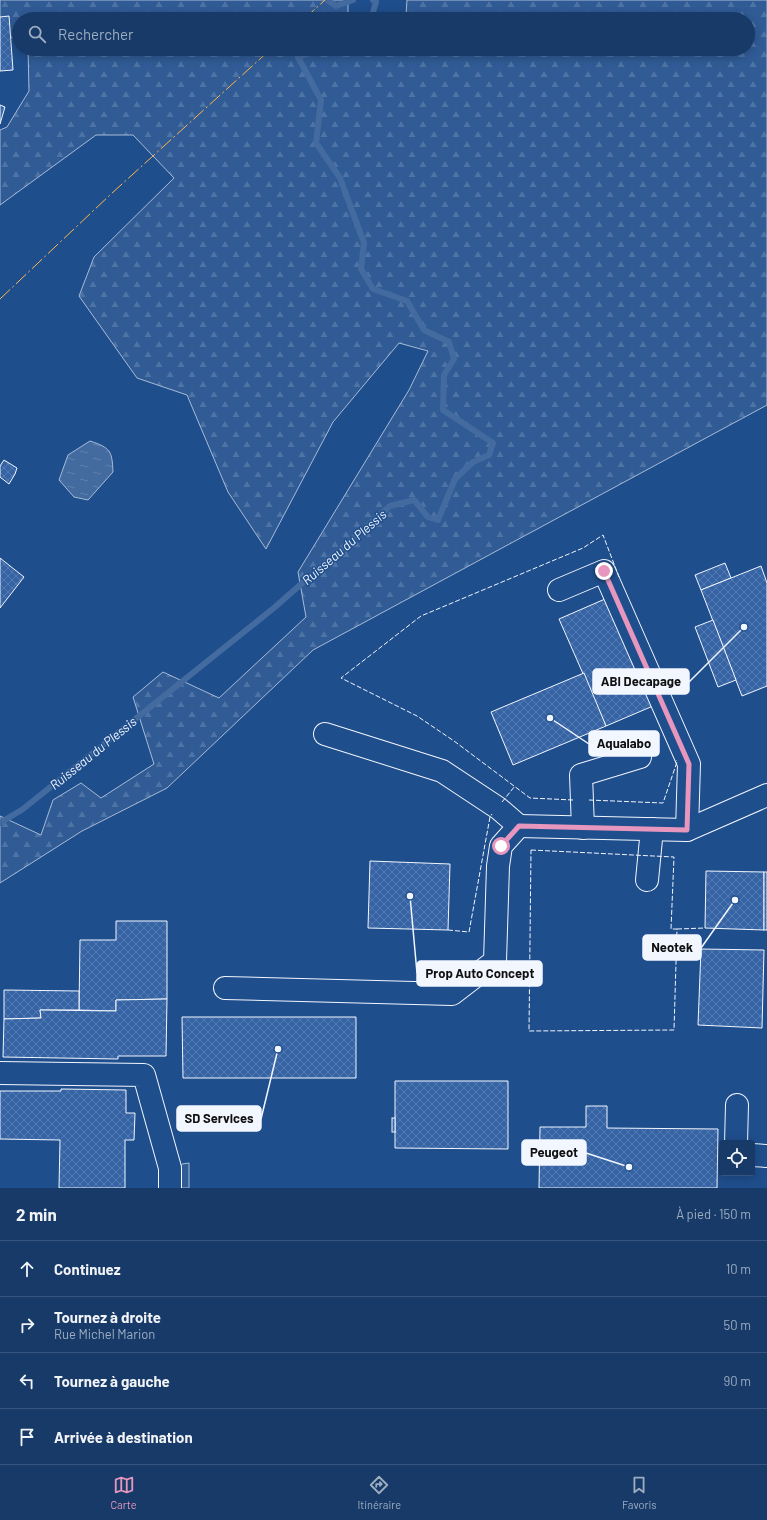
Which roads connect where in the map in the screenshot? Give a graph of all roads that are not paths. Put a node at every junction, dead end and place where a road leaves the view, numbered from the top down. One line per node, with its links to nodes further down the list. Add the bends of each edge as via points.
1 (559, 590): 8 (street, via 604,571 689,764)
2 (325, 734): 5 (street, via 442,771 498,808)
3 (640, 757): 6 (street, via 581,775)
4 (767, 794): 8 (street)
5 (519, 826): 6 (street); 10 (street, via 501,846 495,961 452,994)
6 (583, 828): 7 (street)
7 (652, 829): 8 (street); 9 (street)
8 (687, 830)
9 (648, 880)
10 (225, 988)
11 (0, 1073): 16 (street, via 144,1075 170,1168)
12 (737, 1105): 13 (street)
13 (736, 1140)
14 (755, 1155): 15 (street)
15 (767, 1156)
16 (170, 1188)

